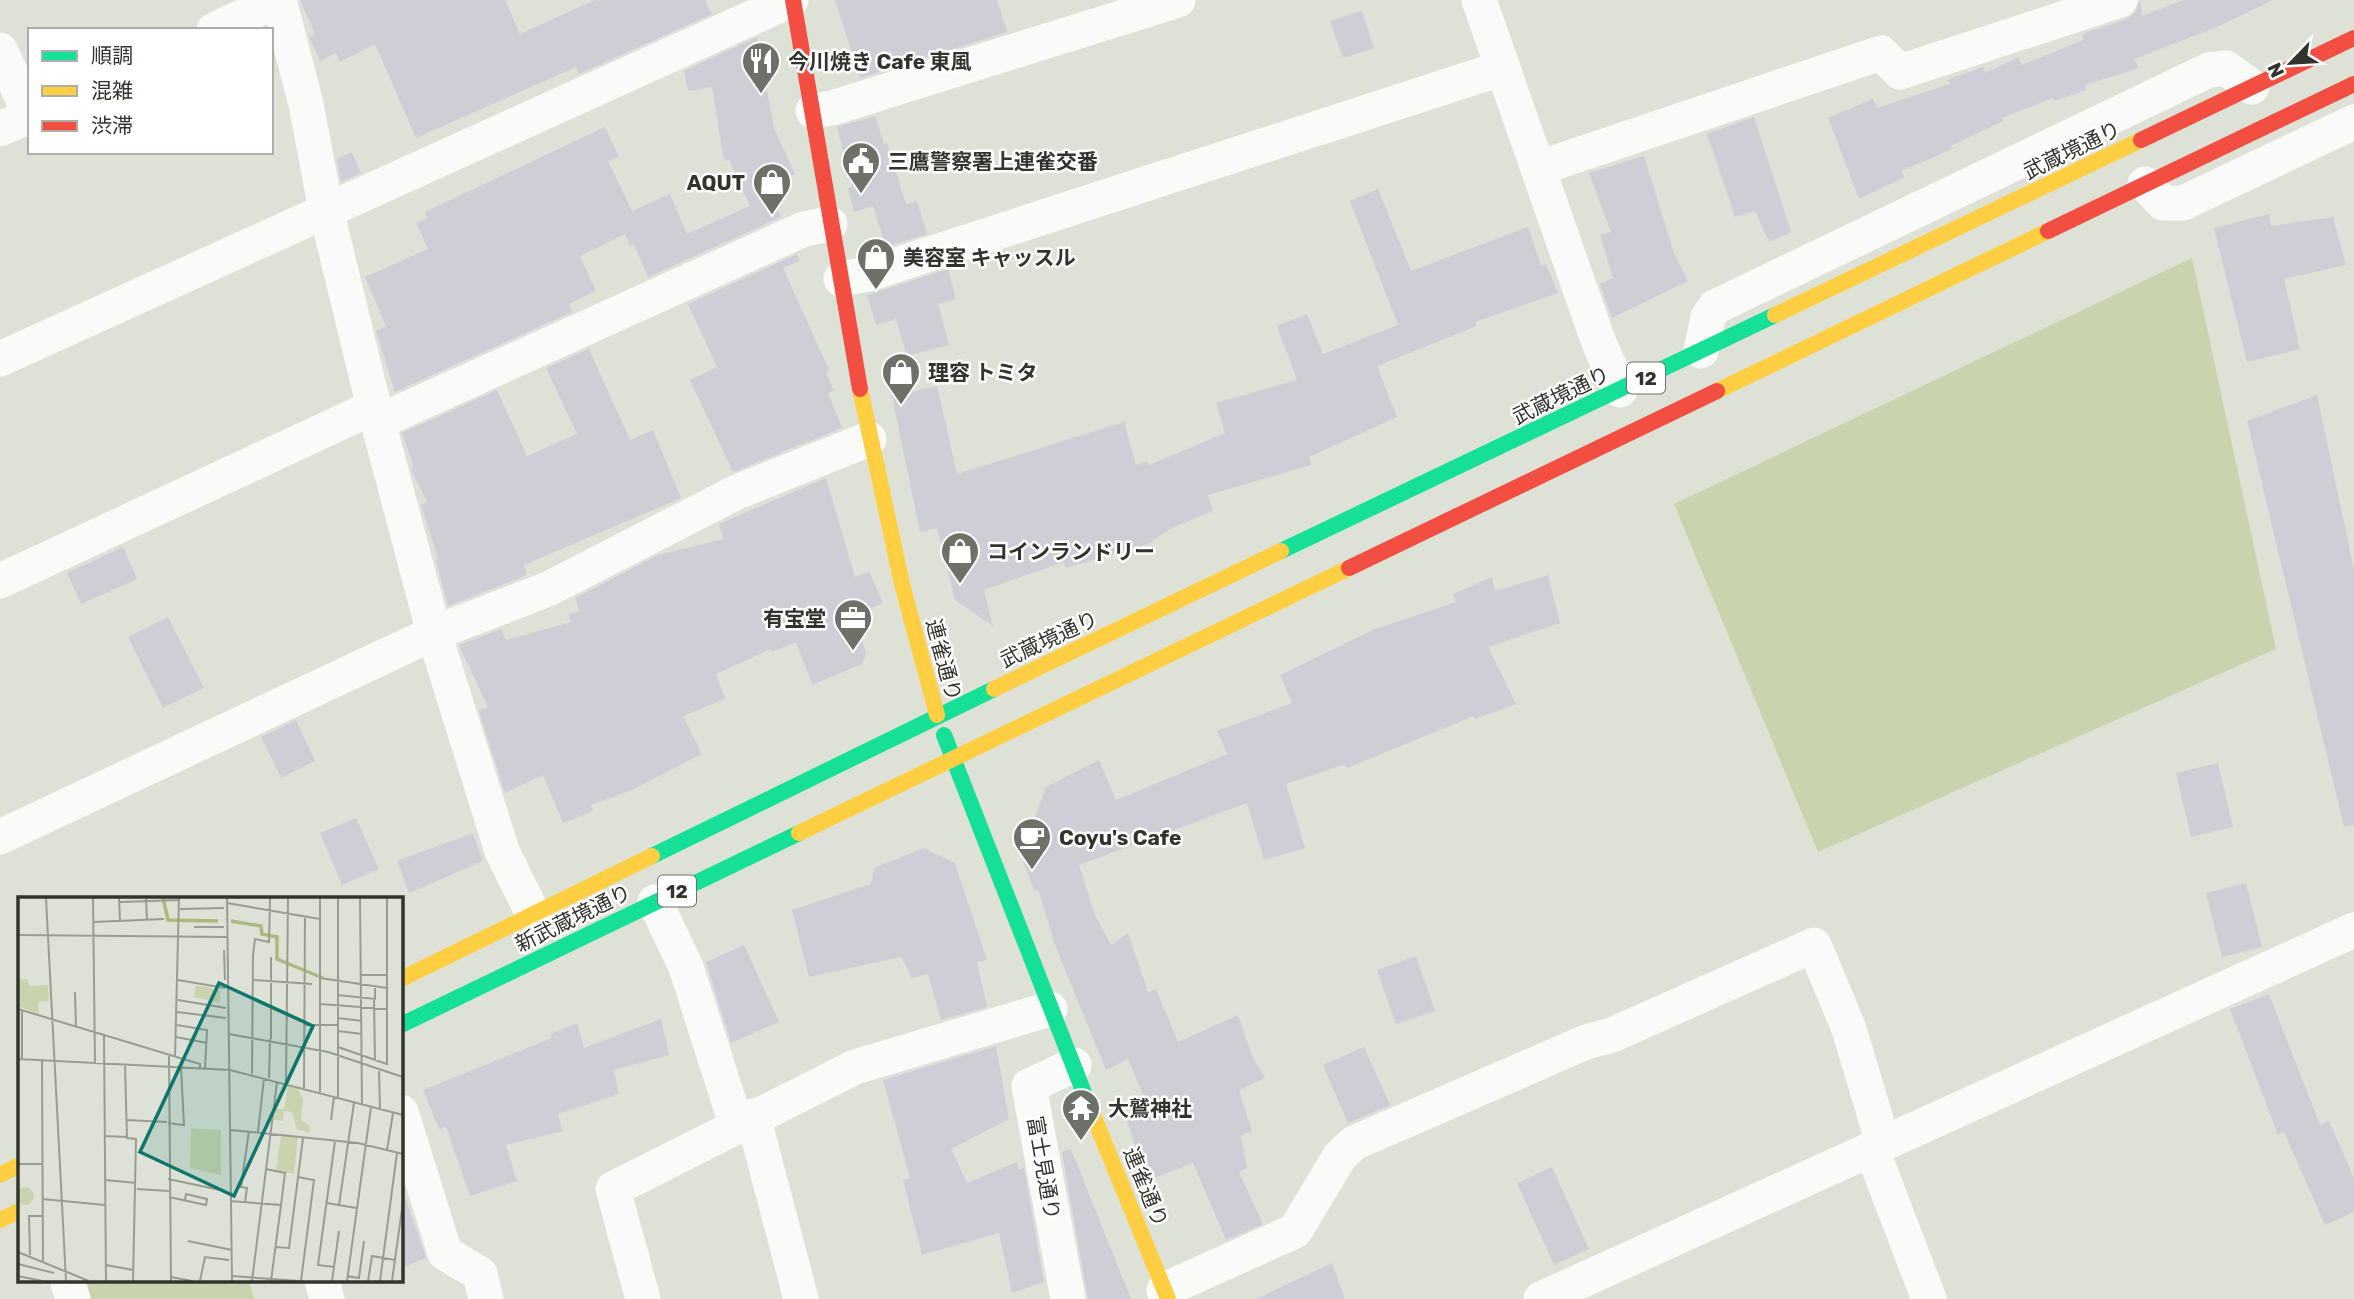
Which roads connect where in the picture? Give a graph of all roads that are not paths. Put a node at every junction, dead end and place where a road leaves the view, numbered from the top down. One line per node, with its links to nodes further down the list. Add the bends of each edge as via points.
1 (271, 0): 7 (street)
2 (279, 0): 20 (street, via 306,104)
3 (792, 0): 14 (main road, 連雀通り); 20 (street)
4 (1178, 0): 14 (street)
5 (1479, 0): 10 (street)
6 (2120, 0): 18 (street, via 1900,72 1881,53)
7 (218, 28)
8 (2354, 38): 12 (main road)
9 (0, 50): 13 (street)
10 (1503, 68): 18 (street); 22 (street)
11 (2354, 84): 19 (main road, 12)
12 (2252, 87): 23 (street, via 2226,68 2209,70 1715,307 1707,317)
13 (28, 111)
14 (813, 111): 21 (main road, 連雀通り)
15 (28, 116): 16 (street)
16 (0, 129)
17 (2352, 132): 19 (street, via 2183,203 2163,203)
18 (1539, 168): 25 (street, via 1599,343)
19 (2145, 184): 31 (main road, 12)
20 (326, 210): 24 (street); 26 (street)
21 (830, 224): 22 (main road, 連雀通り); 26 (street, via 804,229)
22 (841, 279): 27 (main road, 連雀通り)
23 (1700, 351): 25 (main road, 武蔵境通り / 12)
24 (0, 359)
25 (1620, 390): 30 (main road, 武蔵境通り / 12)
26 (376, 414): 28 (street); 29 (street)
27 (869, 439): 29 (street, via 737,492 548,589); 30 (main road, 連雀通り)
28 (0, 581)
29 (434, 633): 32 (street); 34 (street, via 502,851)
30 (937, 715): 31 (main road, 連雀通り); 34 (main road, 新武蔵境通り / 12)
31 (953, 758): 33 (main road, 新武蔵境通り / 12); 37 (main road, 連雀通り)
32 (0, 837)
33 (655, 902): 38 (main road, 新武蔵境通り / 12); 41 (street, via 686,967)
34 (533, 914): 36 (main road, 新武蔵境通り / 12)
35 (2354, 930): 42 (street)
36 (402, 979)
37 (1050, 1009): 39 (main road, 連雀通り); 41 (street, via 855,1067)
38 (402, 1025)
39 (1074, 1065): 49 (main road, 連雀通り); 55 (street, 富士見通り, via 1029,1086)
40 (402, 1115): 52 (street, via 445,1253 480,1274)
41 (745, 1122): 53 (street, via 614,1189); 54 (street)
42 (1877, 1147): 49 (street, via 1849,1029 1814,945 1354,1143 1340,1156 1295,1231); 56 (street); 57 (street)
43 (18, 1166): 44 (main road)
44 (0, 1175)
45 (18, 1211): 46 (main road)
46 (0, 1220)
47 (68, 1282): 50 (street)
48 (323, 1282): 51 (street)
49 (1166, 1294)
50 (74, 1299)
51 (327, 1299)
52 (486, 1299)
53 (643, 1299)
54 (801, 1299)
55 (1068, 1299)
56 (1541, 1299)
57 (1929, 1299)

